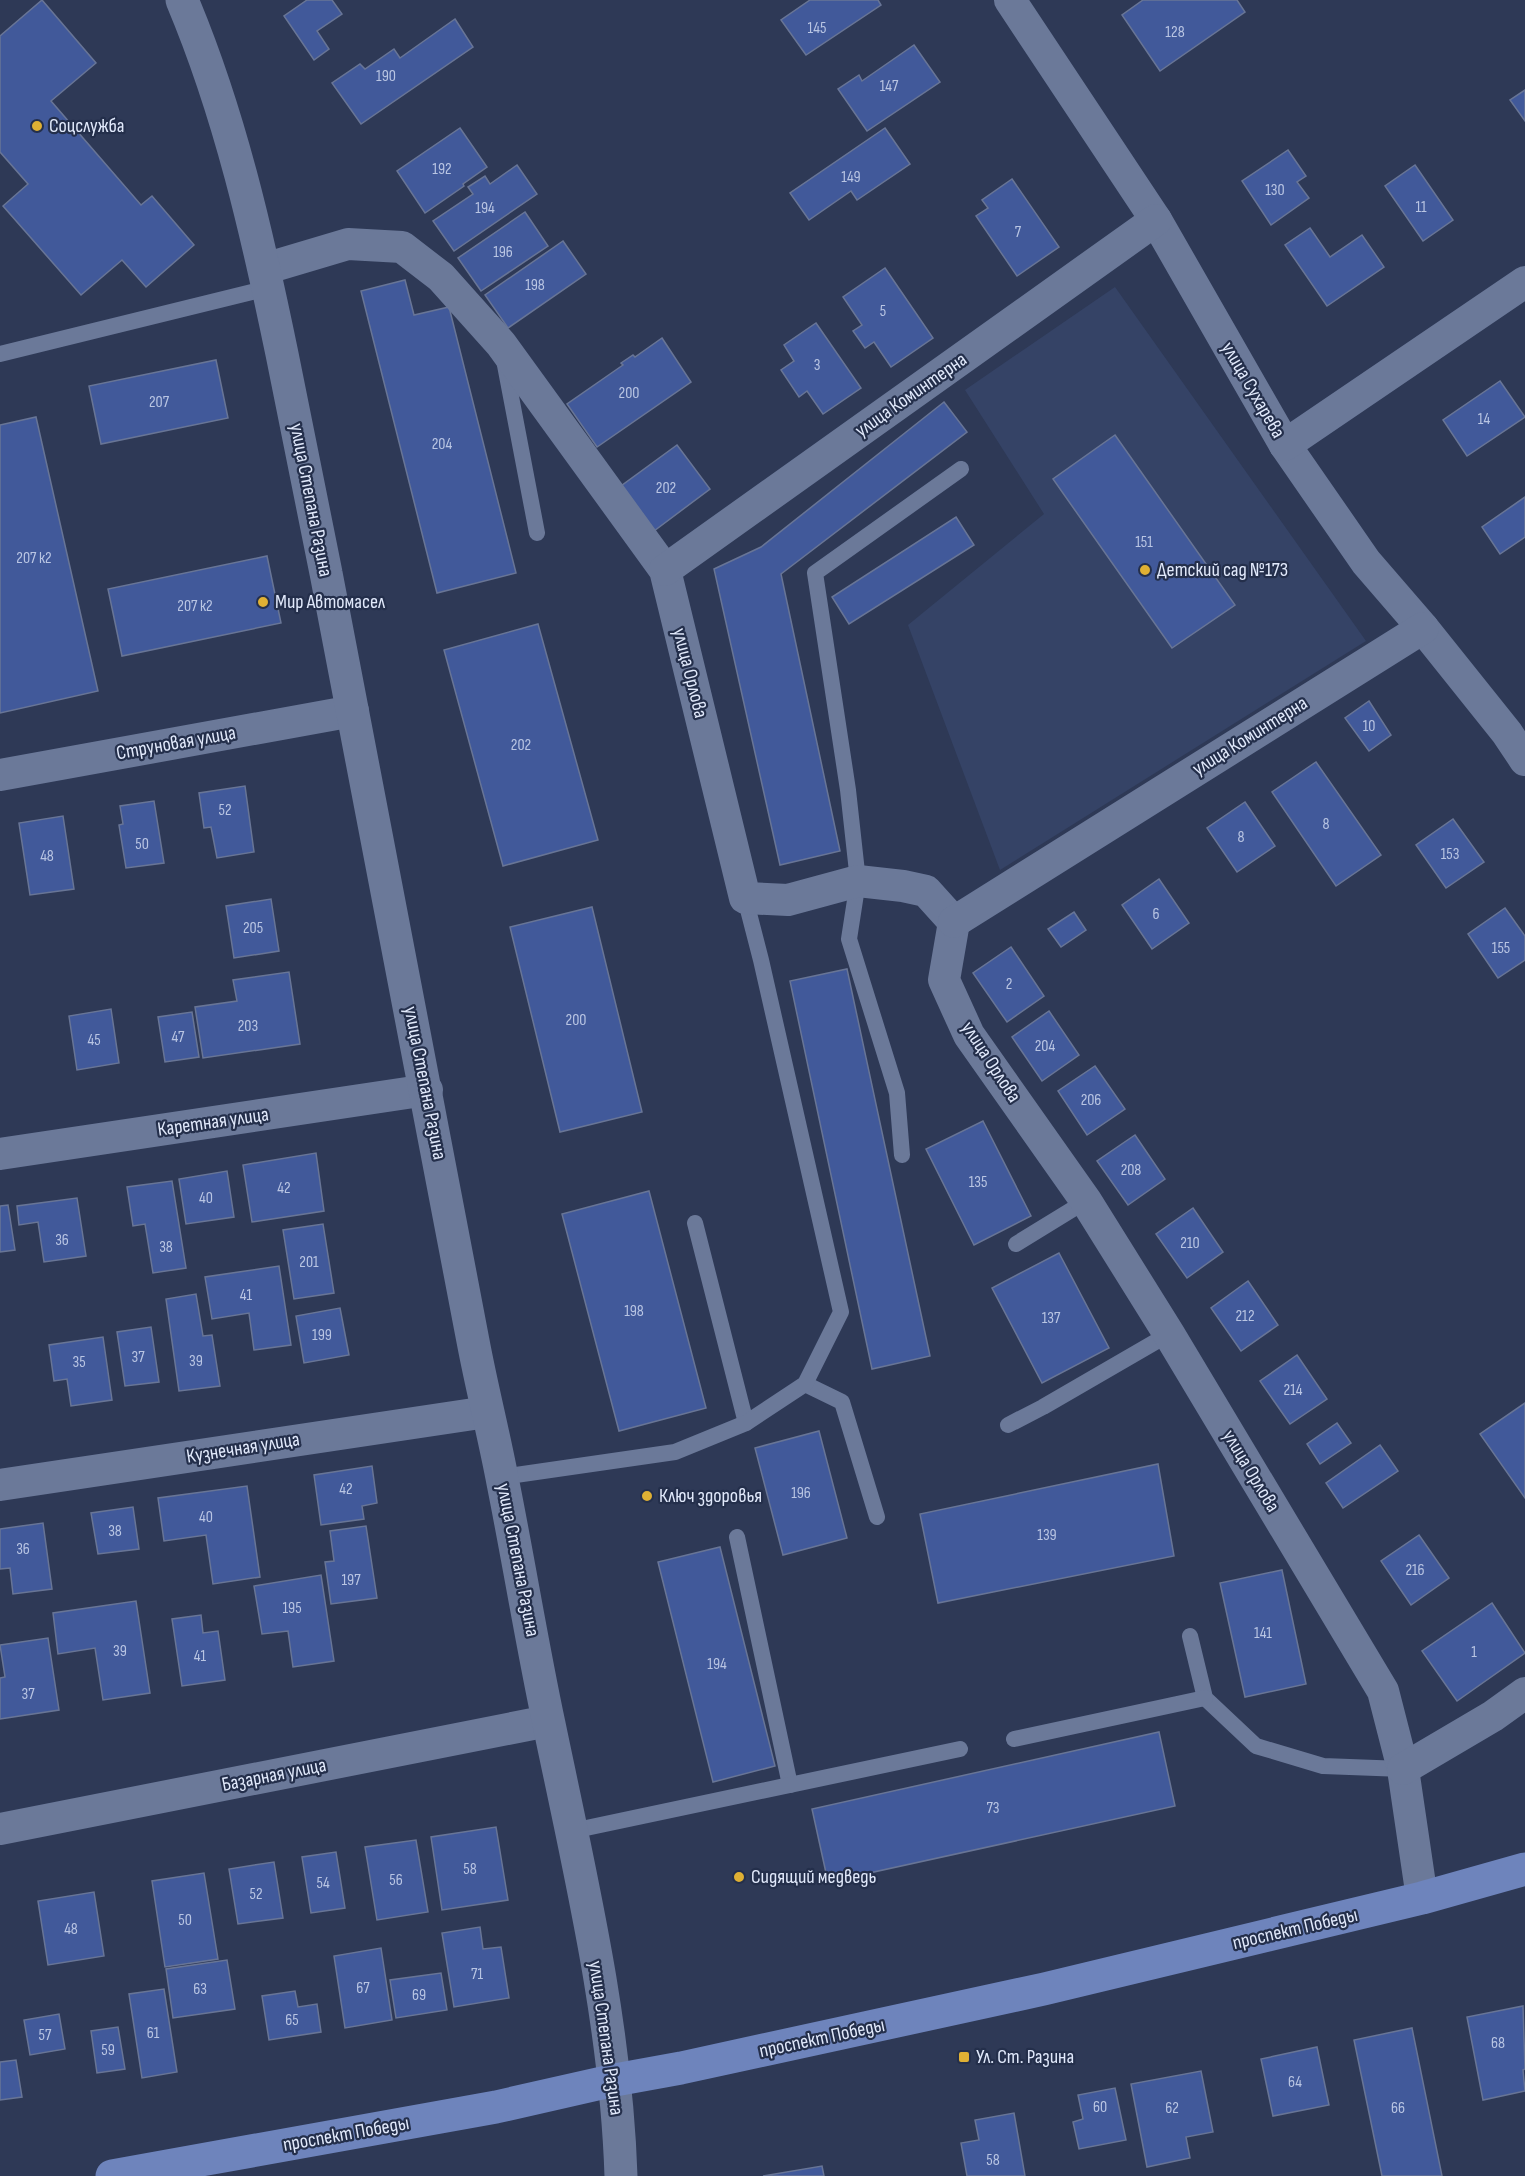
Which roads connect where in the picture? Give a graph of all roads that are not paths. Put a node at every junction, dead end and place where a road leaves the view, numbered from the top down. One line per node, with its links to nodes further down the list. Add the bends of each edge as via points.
1 (182, 0): 4 (main road, улица Степана Разина, via 227,122)
2 (1010, 0): 3 (street, улица Сухарева)
3 (1156, 220): 8 (street, улица Сухарева); 11 (street, улица Коминтерна)
4 (266, 278): 6 (street, улица Орлова, via 348,244 402,247 441,277); 7 (lane); 13 (main road, улица Степана Разина)
5 (1525, 282): 8 (street)
6 (501, 344): 10 (lane); 11 (street, улица Орлова)
7 (0, 354)
8 (1285, 446): 12 (street, улица Сухарева, via 1366,562)
9 (961, 469): 16 (lane, via 815,573)
10 (537, 534)
11 (665, 570): 17 (street, улица Орлова)
12 (1423, 628): 14 (street, улица Сухарева); 18 (street, улица Коминтерна)
13 (353, 711): 15 (street, Струновая улица); 19 (main road, улица Степана Разина)
14 (1525, 760)
15 (0, 775)
16 (858, 881): 17 (street, via 788,900); 18 (street, via 926,891); 21 (lane, via 849,939 897,1093)
17 (745, 898): 26 (lane, via 841,1312)
18 (954, 922): 22 (street, улица Орлова, via 944,980 969,1035)
19 (427, 1090): 20 (street, Каретная улица); 27 (main road, улица Степана Разина)
20 (0, 1154)
21 (902, 1155)
22 (1086, 1201): 24 (lane); 25 (street, улица Орлова)
23 (695, 1223): 28 (lane)
24 (1016, 1244)
25 (1169, 1334): 29 (lane); 40 (street, улица Орлова, via 1383,1691)
26 (806, 1384): 28 (lane); 32 (lane, via 842,1402)
27 (487, 1412): 30 (main road, улица Степана Разина); 31 (street, Кузнечная улица)
28 (746, 1423): 30 (lane, via 675,1452)
29 (1008, 1425)
30 (502, 1477): 37 (main road, улица Степана Разина)
31 (0, 1485)
32 (877, 1517)
33 (737, 1537): 41 (lane)
34 (1190, 1636): 36 (lane)
35 (1525, 1693): 40 (street)
36 (1205, 1698): 38 (lane); 40 (lane, via 1256,1746 1323,1766)
37 (548, 1721): 42 (street, Базарная улица); 43 (main road, улица Степана Разина)
38 (1014, 1739)
39 (960, 1749): 41 (lane)
40 (1403, 1768): 45 (street, улица Орлова)
41 (790, 1785): 43 (lane)
42 (0, 1829)
43 (572, 1831): 46 (main road, улица Степана Разина)
44 (1525, 1869): 45 (main road, проспект Победы)
45 (1422, 1898): 46 (main road, проспект Победы, via 1044,1989)
46 (615, 2080): 47 (main road, проспект Победы, via 496,2107); 48 (main road, улица Степана Разина)
47 (112, 2176)
48 (621, 2176)

